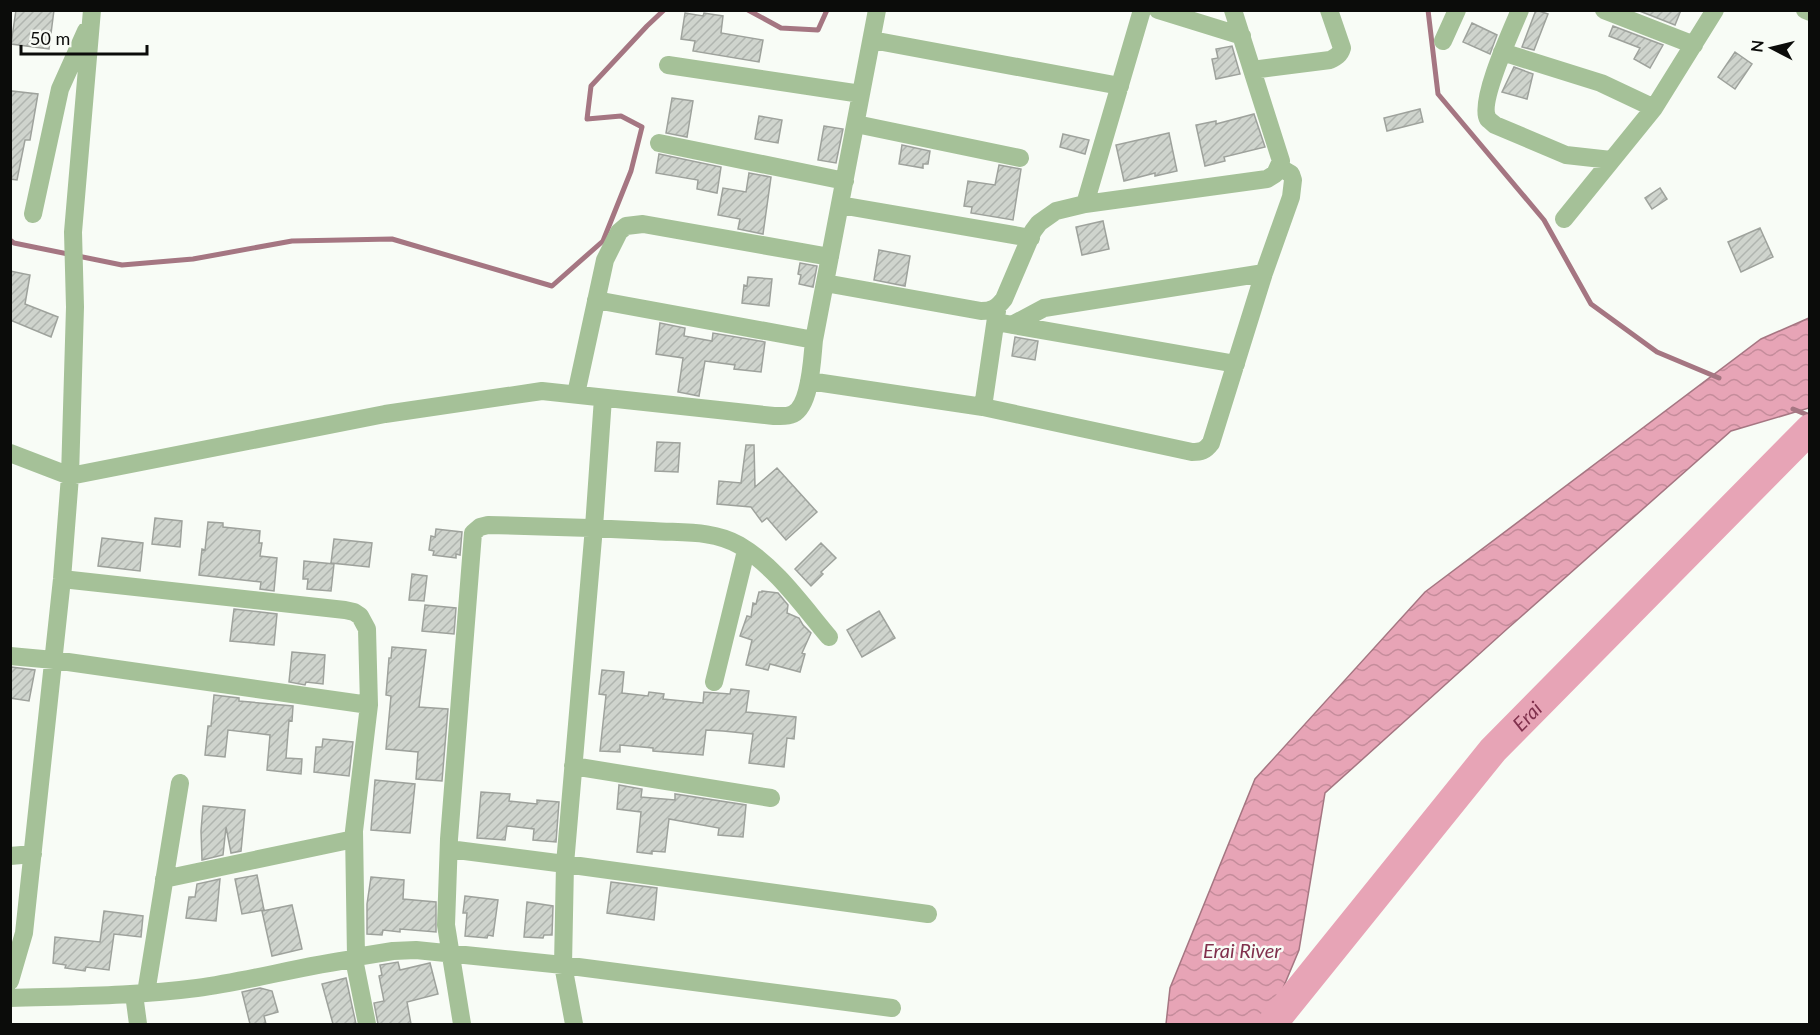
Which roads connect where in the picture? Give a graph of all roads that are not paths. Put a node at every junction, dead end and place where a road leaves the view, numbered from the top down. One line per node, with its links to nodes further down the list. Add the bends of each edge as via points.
1 (877, 10): 14 (street)
2 (1142, 10): 20 (street)
3 (1158, 10): 13 (street)
4 (1233, 10): 13 (street)
5 (1329, 10): 19 (street, via 1342,48 1337,57)
6 (1457, 10): 15 (street)
7 (1520, 10): 17 (street)
8 (1604, 10): 16 (street)
9 (1715, 10): 16 (street)
10 (1805, 10): 11 (street)
11 (1809, 12)
12 (92, 14): 31 (street, via 60,89); 46 (street, via 73,232)
13 (1242, 36): 19 (street)
14 (872, 40): 20 (street); 21 (street)
15 (1443, 41)
16 (1694, 45): 22 (street)
17 (1502, 52): 22 (street, via 1601,82); 26 (street, via 1486,101 1488,119 1566,155)
18 (668, 65): 21 (street)
19 (1252, 70): 27 (street, via 1281,161)
20 (1120, 86): 29 (street)
21 (861, 94): 23 (street)
22 (1654, 108): 26 (street)
23 (856, 124): 25 (street); 28 (street)
24 (659, 143): 28 (street)
25 (1020, 158)
26 (1611, 160): 32 (street)
27 (1279, 168): 29 (street, via 1267,179); 35 (street, via 1291,174 1293,191)
28 (845, 181): 30 (street)
29 (1085, 204): 33 (street, via 1051,214 1039,223)
30 (840, 205): 33 (street); 34 (street)
31 (33, 214)
32 (1564, 219)
33 (1031, 238): 38 (street, via 1004,299)
34 (830, 257): 36 (street); 37 (street, via 642,224 627,226 610,248)
35 (1264, 273): 38 (street); 40 (street)
36 (825, 283): 38 (street, via 989,311); 39 (street)
37 (596, 300): 39 (street); 42 (street)
38 (1002, 318): 40 (street); 44 (street)
39 (814, 340): 41 (street)
40 (1236, 364): 44 (street, via 1211,443 1201,452)
41 (809, 381): 43 (street, via 800,408 791,416); 44 (street)
42 (576, 394): 43 (street); 46 (street, via 542,391 396,412)
43 (603, 398): 47 (street)
44 (983, 407)
45 (10, 453): 46 (street)
46 (70, 476): 49 (street)
47 (594, 527): 48 (street, via 712,535); 55 (street); 59 (street, via 488,525 473,533)
48 (746, 551): 50 (street, via 789,589); 53 (street)
49 (62, 579): 52 (street); 54 (street, via 354,612 367,629)
50 (829, 637)
51 (10, 656): 52 (street)
52 (54, 660): 54 (street); 60 (street)
53 (714, 682)
54 (369, 705): 58 (street)
55 (573, 766): 57 (street); 62 (street)
56 (180, 783): 63 (street)
57 (771, 798)
58 (354, 839): 63 (street); 66 (street)
59 (449, 849): 62 (street); 65 (street)
60 (33, 854): 61 (street); 68 (street, via 24,933)
61 (10, 856)
62 (565, 864): 64 (street); 67 (street)
63 (164, 879): 69 (street)
64 (928, 914)
65 (449, 953): 66 (street, via 393,951); 67 (street); 74 (street)
66 (355, 958): 69 (street, via 199,988); 73 (street)
67 (563, 965): 71 (street); 75 (street)
68 (10, 981)
69 (140, 993): 70 (street); 72 (street)
70 (10, 998)
71 (892, 1008)
72 (138, 1024)
73 (367, 1024)
74 (462, 1024)
75 (573, 1024)

